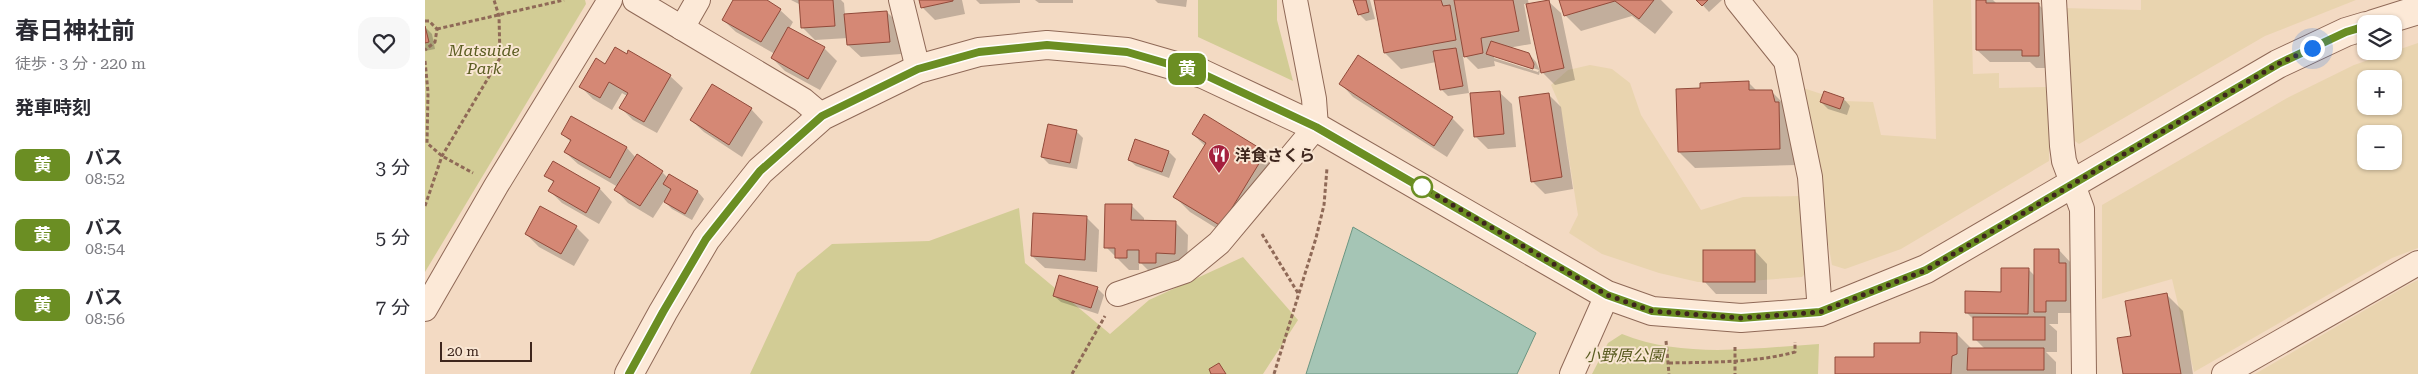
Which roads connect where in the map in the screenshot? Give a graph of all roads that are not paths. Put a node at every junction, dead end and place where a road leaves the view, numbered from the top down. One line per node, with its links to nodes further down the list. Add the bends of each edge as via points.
1 (610, 0): 19 (street)
2 (635, 0): 10 (street)
3 (698, 0): 10 (street)
4 (901, 0): 12 (street)
5 (1295, 0): 14 (street, via 1314,99)
6 (1737, 0): 20 (street, via 1786,61 1810,177)
7 (2054, 0): 15 (street, via 2062,146)
8 (2415, 7): 9 (street)
9 (2395, 15)
10 (683, 28): 13 (street, via 803,100)
11 (2357, 29): 15 (street, via 2278,64)
12 (918, 69): 13 (street); 14 (street, via 979,52 1047,45 1127,52 1203,74)
13 (822, 116): 21 (street, via 760,171 706,239)
14 (1316, 127): 17 (street, via 1219,243 1185,271); 18 (street)
15 (2072, 184): 20 (street, via 1926,270); 23 (street, via 2082,209)
16 (2418, 263): 24 (street)
17 (1118, 294)
18 (1607, 295): 20 (street, via 1652,311 1741,318); 22 (street)
19 (425, 309)
20 (1820, 312)
21 (629, 374)
22 (1572, 374)
23 (2084, 374)
24 (2224, 374)

